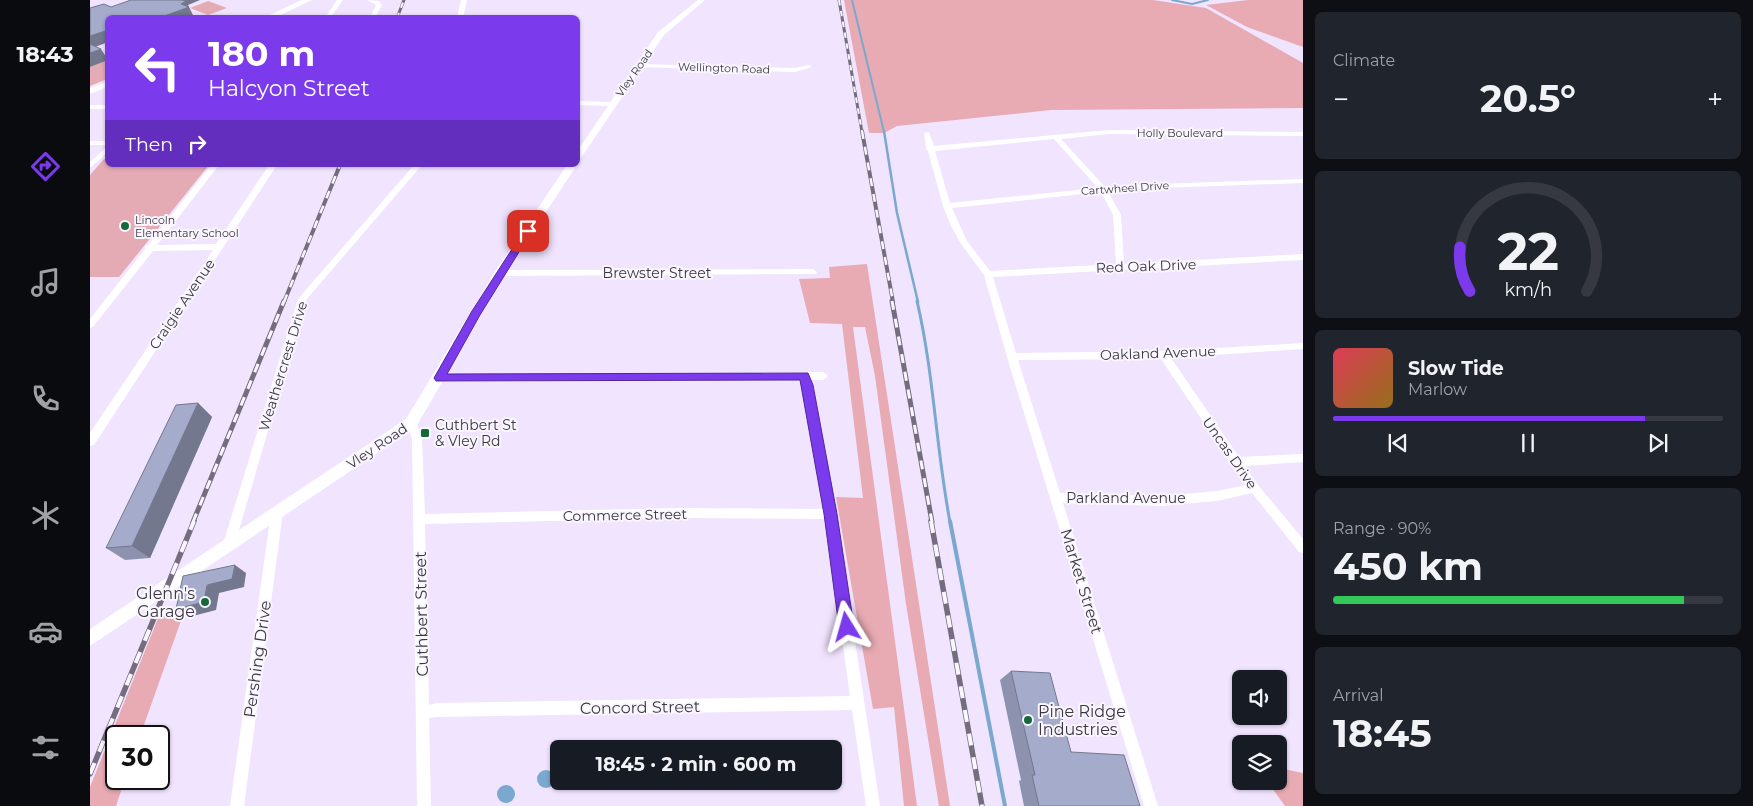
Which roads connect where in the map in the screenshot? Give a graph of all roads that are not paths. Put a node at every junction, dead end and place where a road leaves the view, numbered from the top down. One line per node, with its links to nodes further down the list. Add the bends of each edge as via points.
1 (308, 0): 6 (main road)
2 (340, 0): 9 (street)
3 (370, 0): 10 (street, via 377,2 379,8)
4 (464, 0): 11 (street)
5 (702, 0): 12 (street, Vley Road, via 667,27)
6 (287, 8): 7 (main road); 8 (street)
7 (272, 15)
8 (282, 15)
9 (329, 15)
10 (374, 15)
11 (461, 15)
12 (639, 66): 13 (street, Wellington Road, via 795,70); 17 (street, Vley Road)
13 (809, 67)
14 (105, 85): 15 (main road)
15 (90, 91)
16 (580, 103): 17 (street)
17 (612, 104): 27 (street, Vley Road)
18 (90, 107): 19 (street)
19 (105, 107)
20 (927, 133): 25 (street)
21 (1302, 135): 22 (street, Holly Boulevard, via 1109,132)
22 (1057, 138): 25 (street, Holly Boulevard); 34 (street)
23 (90, 143): 24 (street)
24 (105, 143)
25 (930, 149): 35 (street)
26 (105, 151): 28 (street)
27 (580, 153)
28 (90, 166)
29 (212, 167): 37 (street)
30 (272, 167): 36 (street, Craigie Avenue)
31 (412, 167): 59 (street, Weathercrest Drive, via 302,299)
32 (571, 167): 41 (street, Vley Road)
33 (1303, 181): 34 (street, Cartwheel Drive)
34 (1101, 189): 35 (street, Cartwheel Drive); 39 (street, via 1117,216)
35 (947, 206): 42 (street, via 964,242)
36 (220, 247): 37 (street); 51 (street, Craigie Avenue)
37 (148, 248): 43 (street)
38 (1303, 257): 39 (street, Red Oak Drive)
39 (1120, 266): 42 (street, Red Oak Drive)
40 (813, 272): 41 (street, Brewster Street)
41 (500, 273): 49 (street, Vley Road)
42 (988, 274): 46 (street, Market Street)
43 (90, 325)
44 (1303, 346): 45 (street, Oakland Avenue)
45 (1164, 354): 46 (street, Oakland Avenue); 53 (street, Uncas Drive)
46 (1012, 357): 55 (street, Market Street)
47 (804, 376): 48 (street); 49 (street); 57 (street)
48 (822, 376)
49 (440, 378): 50 (street, Vley Road)
50 (411, 423): 56 (street, Vley Road); 58 (street, Cuthbert Street, via 417,438)
51 (90, 442)
52 (1303, 458): 53 (street)
53 (1234, 462): 54 (street, Uncas Drive)
54 (1254, 488): 55 (street, Parkland Avenue, via 1217,496 1161,501); 60 (street, Uncas Drive)
55 (1057, 498): 67 (street, Market Street)
56 (277, 512): 59 (street, Vley Road); 64 (street, Pershing Drive)
57 (830, 514): 58 (street, Commerce Street, via 671,513); 62 (street)
58 (420, 519): 63 (street, Cuthbert Street)
59 (229, 544): 61 (street, Vley Road)
60 (1303, 548)
61 (90, 638)
62 (858, 703): 63 (street, Concord Street, via 437,710); 66 (street)
63 (422, 714): 65 (street, Cuthbert Street)
64 (237, 806)
65 (424, 806)
66 (873, 806)
67 (1151, 806)

